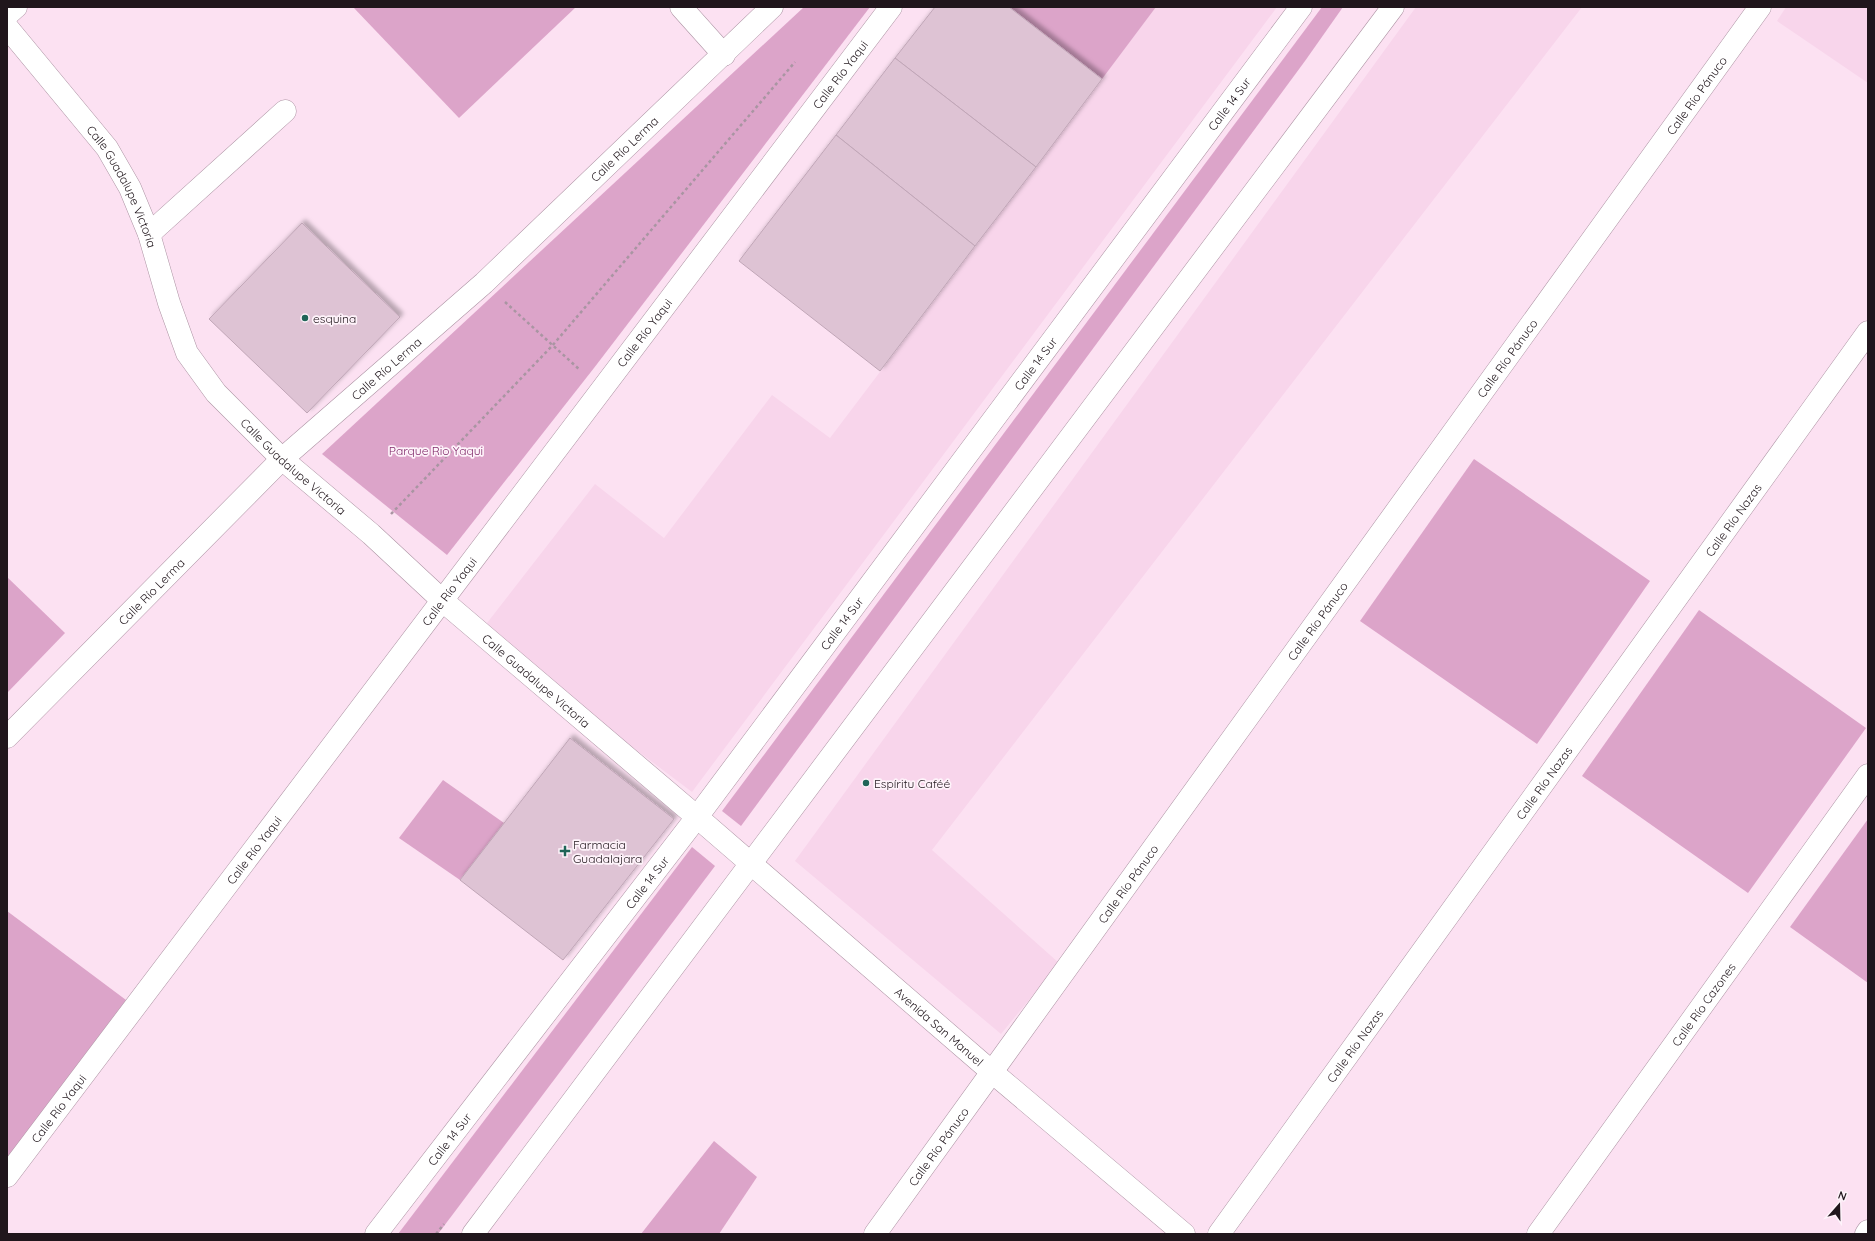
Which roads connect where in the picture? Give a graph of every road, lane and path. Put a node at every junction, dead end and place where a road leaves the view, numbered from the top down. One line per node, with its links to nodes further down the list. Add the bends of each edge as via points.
1 (16, 7): 8 (street)
2 (681, 7): 10 (street)
3 (772, 7): 10 (street, Calle Río Lerma)
4 (891, 7): 17 (street, Calle Río Yaqui)
5 (1301, 7): 23 (street, Calle 14 Sur)
6 (1393, 7): 24 (street)
7 (1760, 7): 25 (street, Calle Río Pánuco)
8 (7, 15)
9 (7, 27): 13 (street, Calle Guadalupe Victoria, via 107,148 130,188)
10 (724, 55): 14 (street, Calle Río Lerma)
11 (795, 62): 16 (path)
12 (285, 112): 13 (street)
13 (149, 234): 18 (street, Calle Guadalupe Victoria, via 169,303 187,352 216,393)
14 (484, 283): 16 (path); 18 (street, Calle Río Lerma)
15 (1868, 332): 32 (street, Calle Río Nazas)
16 (552, 346): 17 (path); 19 (path)
17 (601, 388): 20 (street, Calle Río Yaqui)
18 (282, 459): 19 (street, Calle Guadalupe Victoria); 21 (street, Calle Río Lerma)
19 (371, 534): 20 (street, Calle Guadalupe Victoria)
20 (443, 601): 23 (street, Calle Guadalupe Victoria); 26 (street, Calle Río Yaqui)
21 (7, 737)
22 (1868, 775): 33 (street, Calle Río Cazones)
23 (697, 817): 24 (street, Avenida San Manuel); 28 (street, Calle 14 Sur)
24 (750, 864): 25 (street, Avenida San Manuel); 29 (street)
25 (992, 1072): 30 (street, Calle Río Pánuco); 31 (street, Avenida San Manuel)
26 (7, 1176)
27 (1868, 1231): 34 (street)
28 (376, 1234)
29 (473, 1234)
30 (875, 1234)
31 (1184, 1234)
32 (1219, 1234)
33 (1538, 1234)
34 (1866, 1234)

